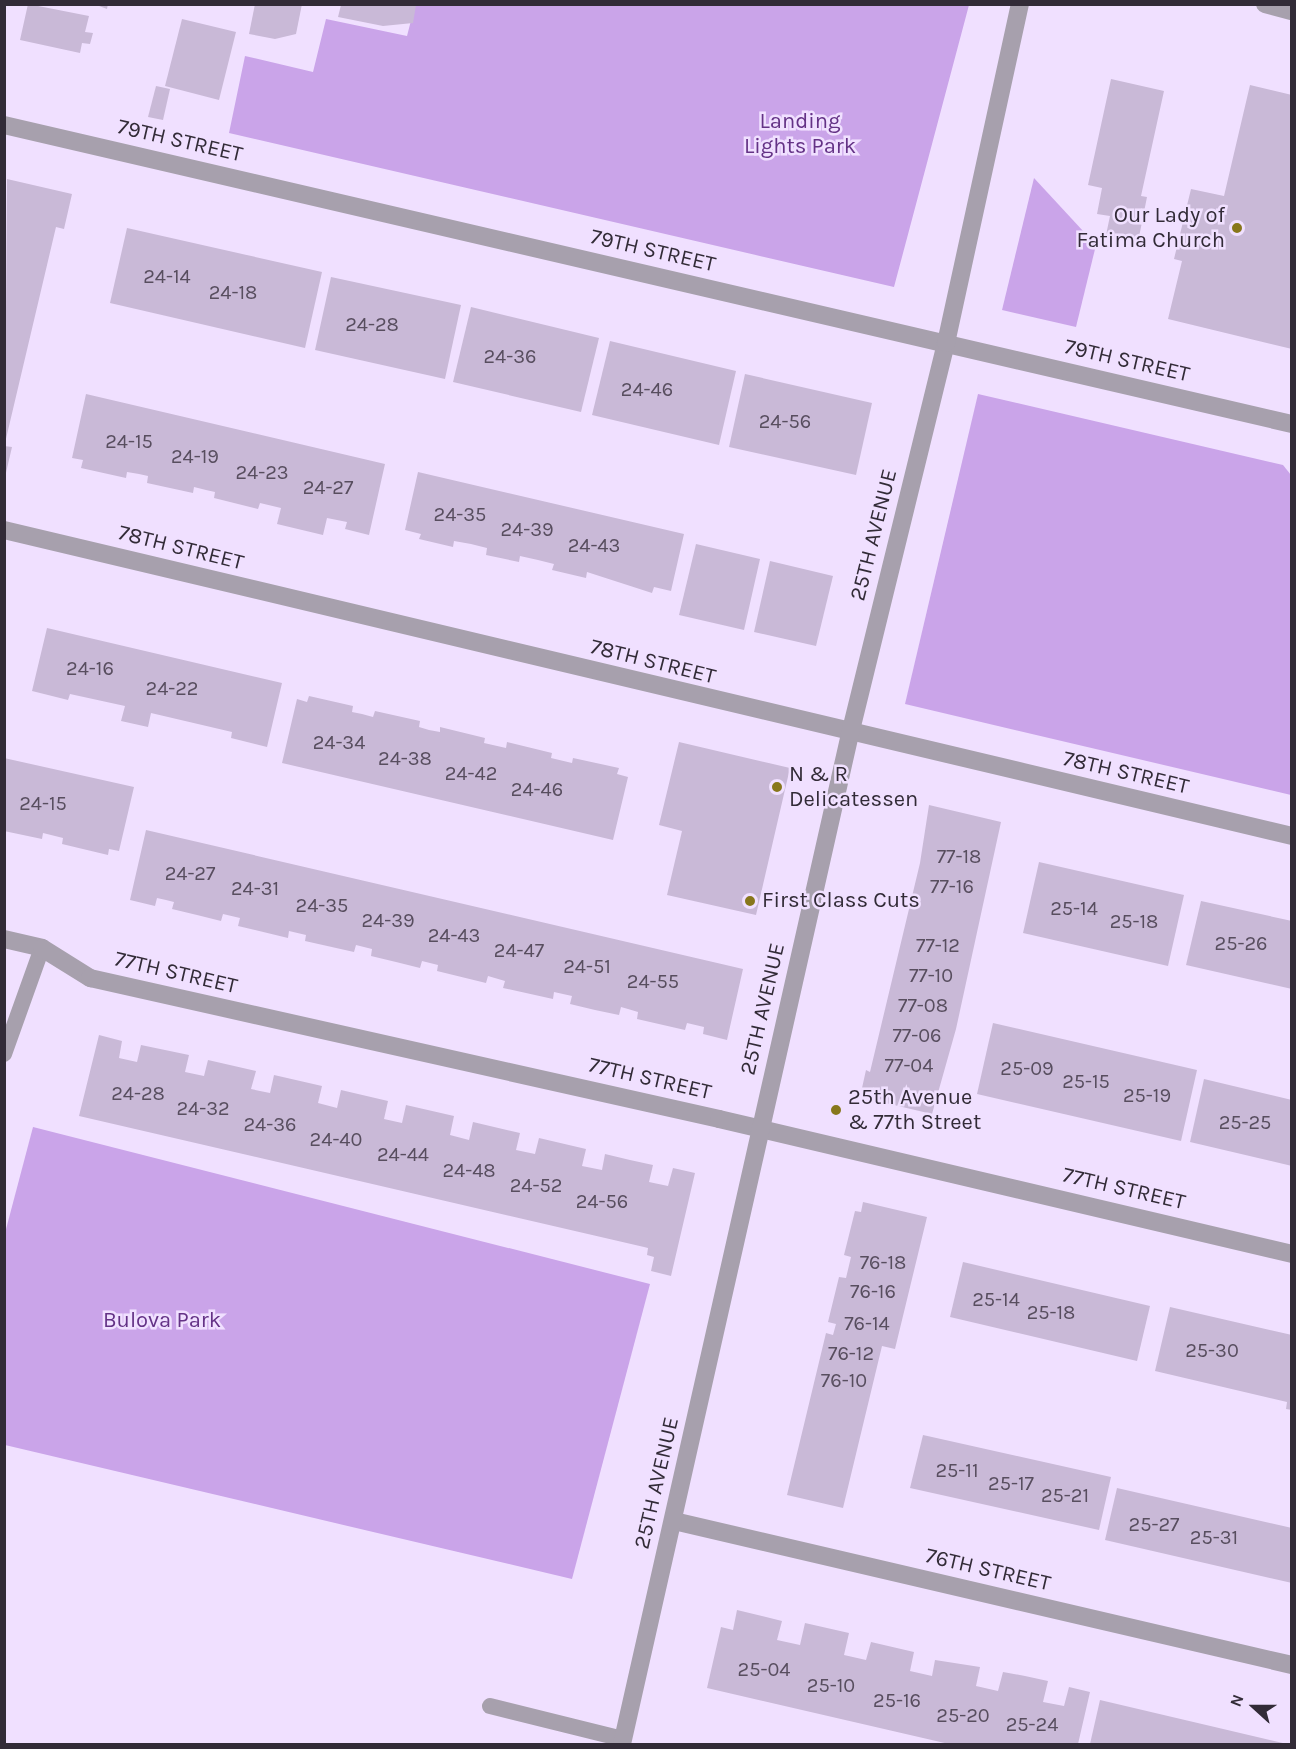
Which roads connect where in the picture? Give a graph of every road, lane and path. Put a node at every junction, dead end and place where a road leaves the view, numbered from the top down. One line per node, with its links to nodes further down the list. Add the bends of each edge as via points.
1 (1020, 4): 5 (street, 25TH AVENUE)
2 (1265, 4): 3 (street)
3 (1292, 11)
4 (4, 125): 5 (street, 79TH STREET)
5 (946, 343): 6 (street, 79TH STREET); 8 (street, 25TH AVENUE)
6 (1292, 424)
7 (4, 530): 8 (street, 78TH STREET)
8 (850, 734): 9 (street, 78TH STREET); 13 (street, 25TH AVENUE)
9 (1292, 836)
10 (4, 939): 11 (street, 77TH STREET)
11 (42, 948): 12 (lane); 13 (street, 77TH STREET, via 90,978)
12 (4, 1054)
13 (760, 1128): 14 (street, 77TH STREET); 15 (street, 25TH AVENUE)
14 (1292, 1254)
15 (674, 1521): 16 (street, 76TH STREET); 18 (street, 25TH AVENUE)
16 (1292, 1665)
17 (490, 1706): 18 (lane)
18 (622, 1742)

